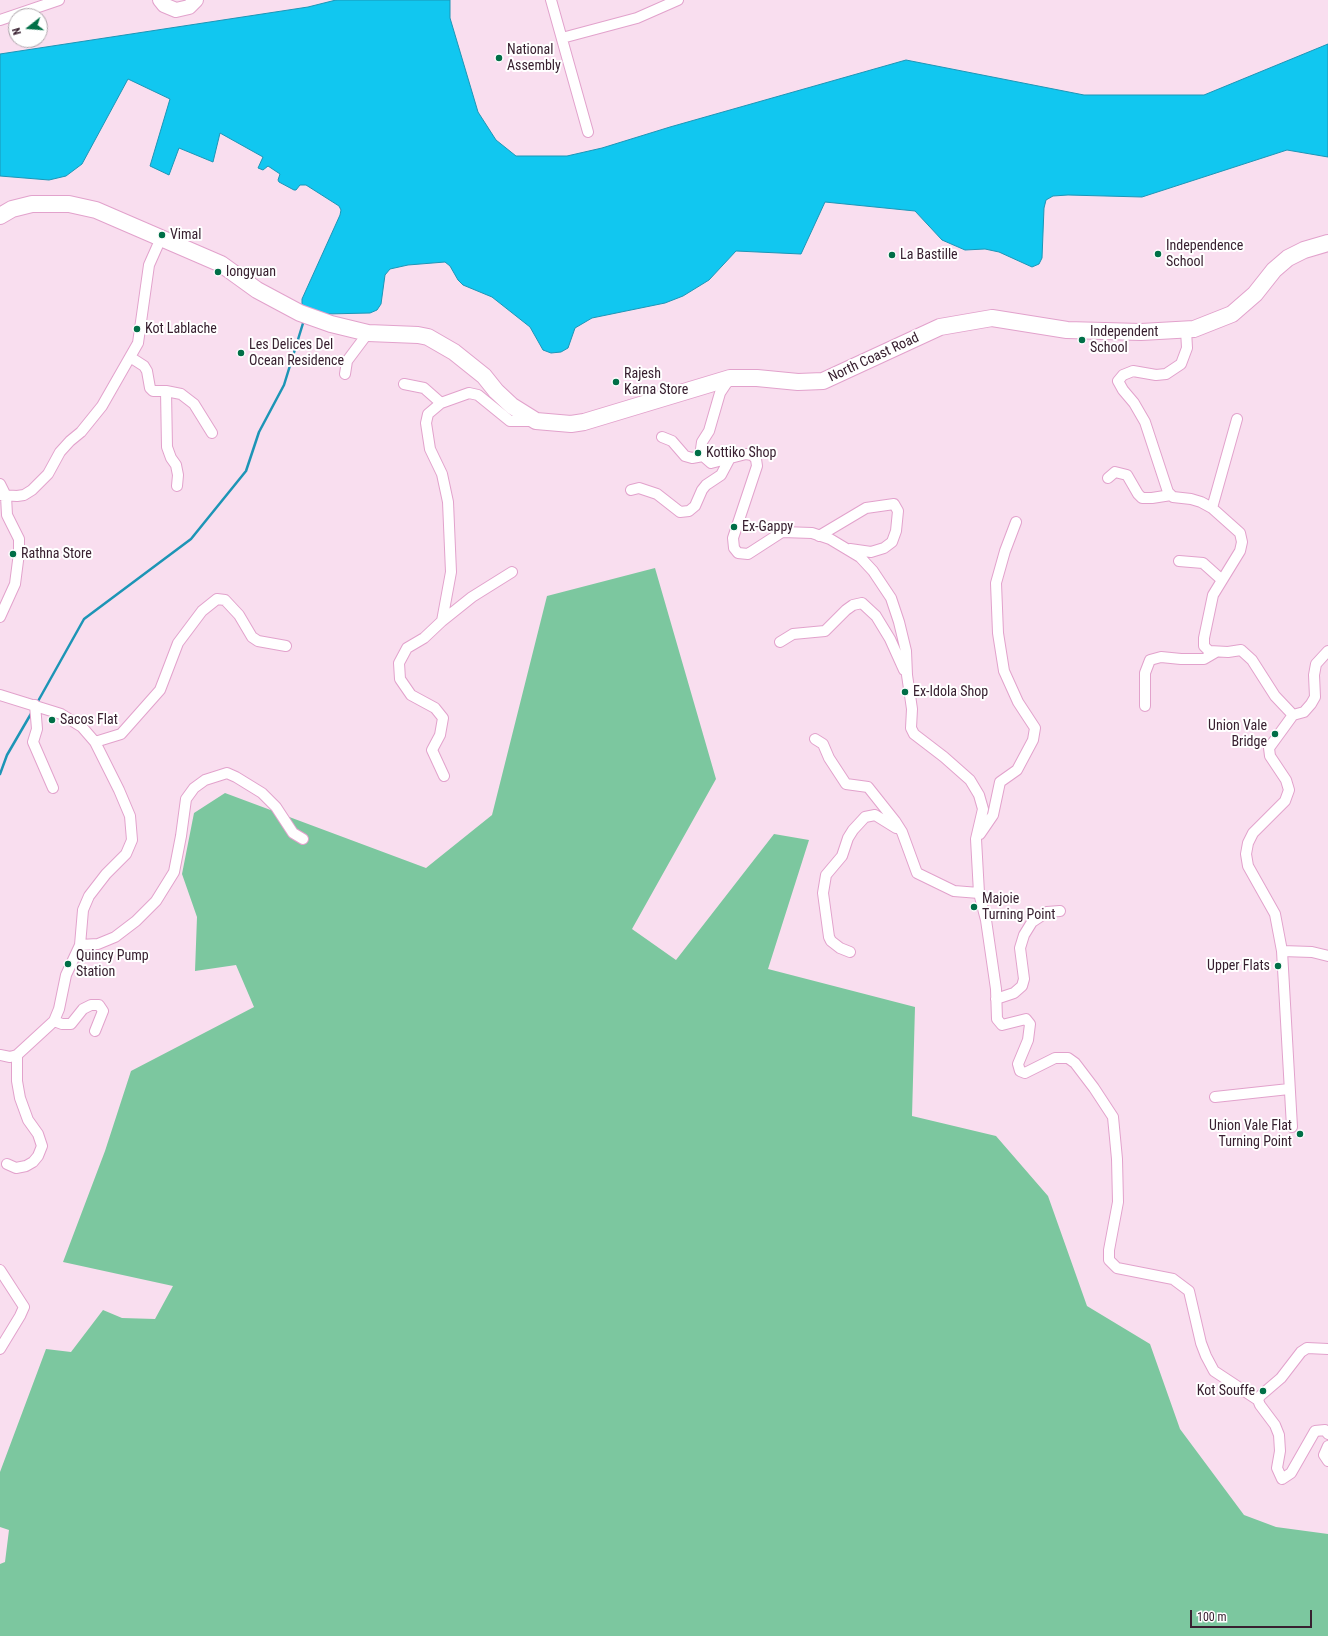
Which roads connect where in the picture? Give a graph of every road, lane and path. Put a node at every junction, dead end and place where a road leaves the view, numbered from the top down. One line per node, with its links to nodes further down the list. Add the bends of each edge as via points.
1 (59, 0): 7 (street)
2 (160, 0): 5 (street, via 164,5 176,10)
3 (551, 0): 8 (street)
4 (678, 0): 6 (street)
5 (195, 1)
6 (666, 3): 8 (street, via 637,18)
7 (0, 20)
8 (562, 38): 9 (street)
9 (588, 132)
10 (0, 216): 11 (main road, North Coast Road, via 32,204 69,204 96,210)
11 (161, 238): 14 (main road, North Coast Road, via 221,264 256,290 306,315); 15 (street, via 149,265 138,343)
12 (1328, 243): 13 (main road, North Coast Road, via 1288,258 1274,270 1255,294 1232,314)
13 (1186, 330): 17 (main road, North Coast Road, via 1067,330 992,318 940,327 823,381); 32 (street, via 1187,348 1181,364 1166,374 1133,371 1123,375 1118,381 1145,422)
14 (368, 334): 16 (street, via 347,361); 22 (main road, North Coast Road, via 418,335 435,341 484,376 496,392 512,406)
15 (130, 357): 19 (street, via 148,371 150,388 153,391); 31 (street, via 102,406 82,432 60,452 44,478 24,495)
16 (345, 374)
17 (730, 378): 22 (main road, North Coast Road, via 584,422 571,424); 25 (street, via 720,393 709,431 702,442)
18 (404, 384): 20 (street, via 424,388)
19 (166, 391): 23 (street, via 181,394 194,404); 29 (street, via 167,447 176,465)
20 (441, 403): 22 (street, via 469,394 478,395 510,421); 41 (street, via 428,414 426,423 430,449 442,474 448,502 451,572)
21 (1237, 419): 33 (street)
22 (536, 421)
23 (212, 433)
24 (662, 437): 25 (street, via 672,441 685,456)
25 (703, 456): 26 (street, via 711,463)
26 (730, 458): 30 (street, via 721,475 706,485 695,506 689,511 680,512 648,490); 35 (street, via 752,455 757,466 733,538 734,548 738,553 748,554 782,532 812,533)
27 (1108, 478): 32 (street, via 1115,472 1127,475 1142,498)
28 (0, 484): 31 (street)
29 (177, 486)
30 (631, 490)
31 (3, 495): 40 (street, via 7,515 18,539 19,553 15,584)
32 (1171, 495): 33 (street, via 1173,498 1196,500)
33 (1212, 508): 39 (street, via 1240,533 1242,542 1240,551)
34 (1016, 522): 56 (street, via 996,583 998,634 1004,670 1018,702 1035,728 1033,740 1017,770 1000,782 994,815)
35 (819, 536): 36 (street); 36 (street, via 866,508 894,504 898,511 892,542 884,548 870,552)
36 (846, 548): 46 (street, via 874,571 891,598 906,651)
37 (1179, 560): 39 (street, via 1203,564)
38 (512, 572): 41 (street, via 472,597)
39 (1222, 580): 45 (street, via 1213,595 1204,638 1204,646 1209,651)
40 (0, 617)
41 (442, 621): 53 (street, via 424,638 408,648 399,663 400,679 412,695 435,708 443,718 440,735 432,750)
42 (780, 642): 46 (street, via 793,634 825,631 846,610 862,603 876,616)
43 (286, 646): 52 (street, via 258,641 252,637 225,600 217,600 202,611 178,643 160,690 122,734)
44 (1328, 651): 50 (street, via 1316,664 1315,697 1304,712)
45 (1216, 652): 49 (street, via 1204,659 1161,657 1150,660 1145,674); 50 (street, via 1240,650 1252,660 1276,696)
46 (907, 676): 56 (street, via 912,708 911,728 914,734 970,780 979,795 983,809)
47 (0, 695): 48 (street)
48 (36, 705): 52 (street, via 71,720); 54 (street, via 33,742)
49 (1145, 706)
50 (1293, 715): 61 (street, via 1269,748 1270,756 1286,780 1289,790 1285,801 1253,833 1246,854 1248,866 1275,914)
51 (815, 739): 55 (street, via 823,744 846,784 868,787)
52 (95, 742): 60 (street, via 130,816 132,840 126,854 89,896 83,910)
53 (444, 776)
54 (53, 788)
55 (902, 832): 58 (street, via 917,873 954,891); 62 (street, via 875,815 865,817 852,830 842,856 826,875 823,893 829,937 840,948)
56 (976, 838): 58 (street)
57 (303, 839): 60 (street, via 293,833 276,807 262,793 236,777 226,773 205,780 194,788 186,800 174,872 156,902 136,922 115,937 98,944)
58 (979, 893): 64 (street, via 986,920)
59 (1060, 910): 64 (street, via 1047,912 1032,922 1020,948 1024,979 1022,986 1014,993)
60 (80, 944): 65 (street, via 66,975)
61 (1282, 951): 63 (street, via 1312,952); 69 (street)
62 (850, 952)
63 (1328, 956)
64 (996, 999): 76 (street, via 997,1019 1002,1024 1026,1019 1030,1024 1028,1040 1018,1064 1020,1071 1025,1073 1055,1058 1068,1058 1075,1063 1113,1117 1118,1202 1109,1250 1110,1260 1117,1268 1172,1280 1189,1291 1201,1343 1214,1371)
65 (54, 1021): 66 (street, via 71,1024 83,1009 99,1005 103,1011); 68 (street)
66 (95, 1031)
67 (0, 1055): 68 (street)
68 (17, 1055): 72 (street, via 20,1098 42,1146 38,1156 26,1166 16,1168)
69 (1290, 1089): 70 (street); 71 (street)
70 (1215, 1096)
71 (1292, 1127)
72 (7, 1164)
73 (0, 1270): 75 (street, via 24,1307)
74 (1328, 1348): 76 (street, via 1307,1348 1301,1352 1281,1378)
75 (0, 1349)
76 (1258, 1400): 77 (street, via 1275,1424 1279,1435 1280,1451 1276,1468 1282,1479 1291,1473 1315,1430 1325,1430)
77 (1328, 1434)
78 (1328, 1446): 79 (street, via 1324,1455)
79 (1328, 1461)

